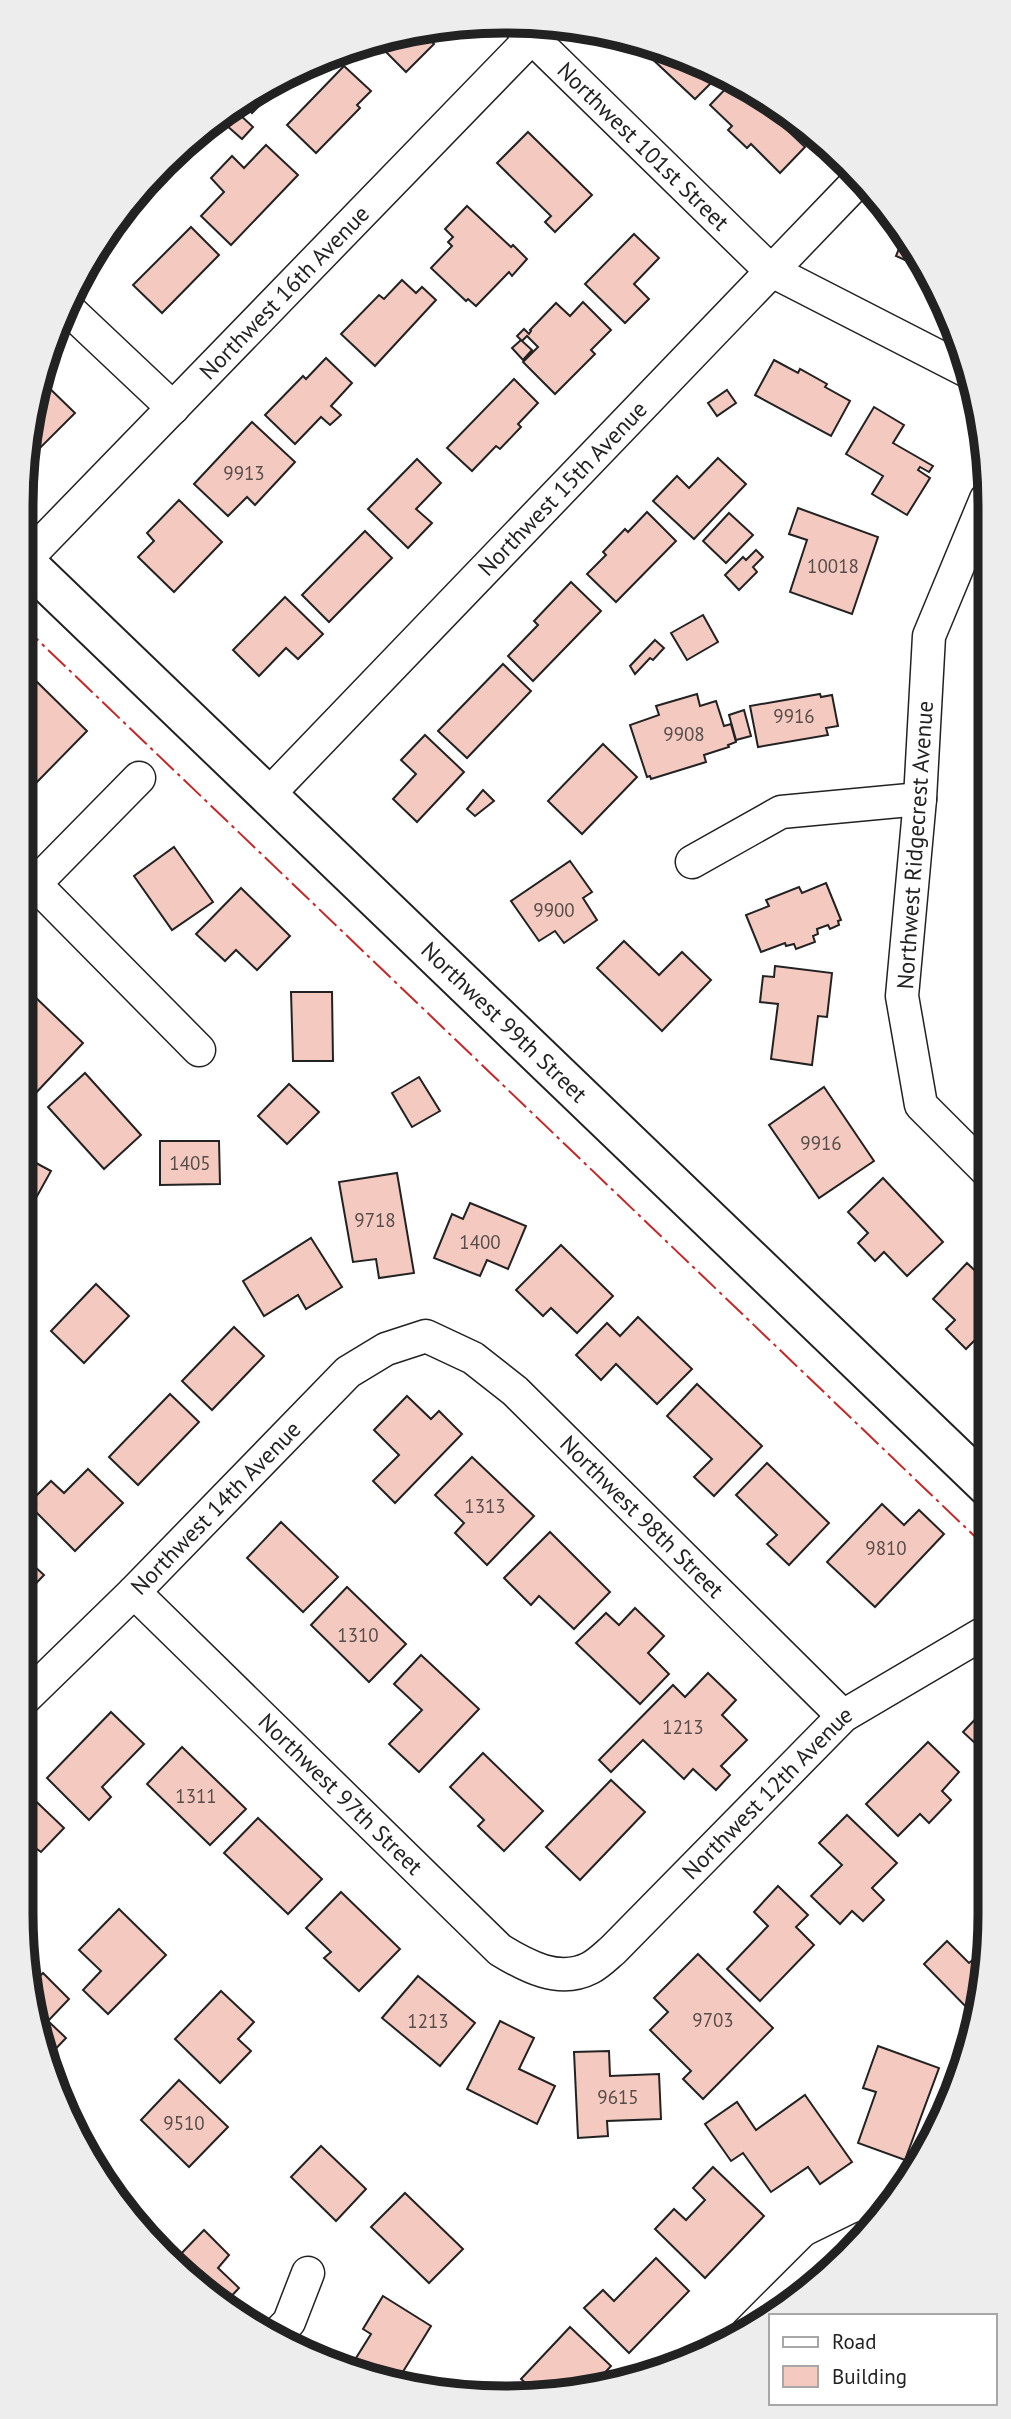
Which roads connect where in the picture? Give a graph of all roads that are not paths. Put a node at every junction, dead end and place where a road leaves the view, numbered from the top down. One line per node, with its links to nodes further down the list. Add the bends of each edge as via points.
1 (528, 34): 7 (street, Northwest 16th Avenue)
2 (537, 34): 4 (street, Northwest 101st Street)
3 (853, 186): 4 (street, Northwest 15th Avenue)
4 (770, 270): 6 (street, Northwest 101st Street); 12 (street, Northwest 15th Avenue)
5 (74, 314): 7 (street)
6 (957, 366)
7 (173, 408): 9 (street, Northwest 16th Avenue)
8 (978, 518): 13 (street, Northwest Ridgecrest Avenue, via 929,636)
9 (33, 549)
10 (33, 569): 12 (main road, Northwest 99th Street)
11 (139, 778): 15 (street)
12 (268, 795): 20 (main road, Northwest 99th Street)
13 (920, 799): 14 (street, via 781,812); 18 (street, Northwest Ridgecrest Avenue, via 902,996 921,1105)
14 (692, 862)
15 (33, 886)
16 (33, 896): 17 (street)
17 (199, 1051)
18 (978, 1162)
19 (426, 1336): 21 (street, Northwest 14th Avenue, via 386,1349 348,1372); 24 (street, Northwest 98th Street, via 473,1358 515,1391)
20 (978, 1477)
21 (134, 1591): 23 (street, Northwest 14th Avenue); 25 (street, Northwest 97th Street, via 500,1950 531,1968)
22 (978, 1636): 24 (street, Northwest 12th Avenue)
23 (33, 1690)
24 (843, 1716): 25 (street, Northwest 12th Avenue, via 613,1950 590,1968)
25 (562, 1974)
26 (834, 2252): 28 (street)
27 (308, 2273): 29 (street)
28 (789, 2291)
29 (282, 2329)

